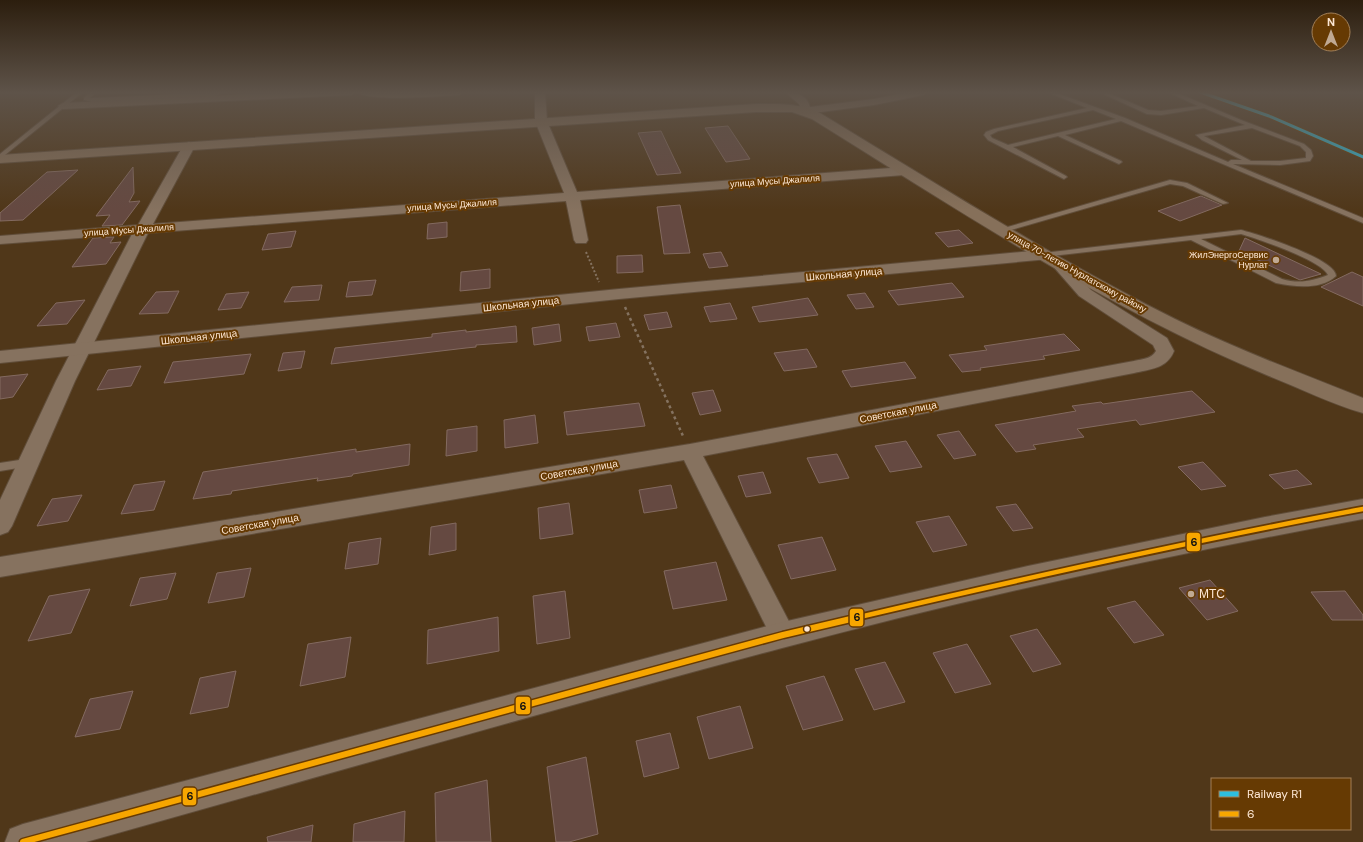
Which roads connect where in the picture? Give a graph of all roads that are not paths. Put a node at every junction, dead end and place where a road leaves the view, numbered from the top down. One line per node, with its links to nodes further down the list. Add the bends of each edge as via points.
1 (32, 131): 13 (lane)
2 (396, 131): 11 (main road)
3 (545, 131): 19 (street)
4 (841, 131): 17 (main road, улица 70-летию Нурлатскому району)
5 (995, 131): 12 (lane, via 987,135)
6 (1072, 131): 10 (lane)
7 (1150, 131): 14 (lane)
8 (1217, 131): 16 (lane, via 1199,134)
9 (1267, 131): 16 (lane, via 1302,145 1309,151 1310,156 1308,160)
10 (1060, 134): 12 (lane); 15 (lane)
11 (189, 146): 13 (main road); 22 (street)
12 (1006, 147): 18 (lane)
13 (0, 158)
14 (1221, 161): 16 (lane); 21 (lane)
15 (1119, 162)
16 (1254, 164)
17 (904, 171): 19 (street, улица Мусы Джалиля); 23 (main road, улица 70-летию Нурлатскому району)
18 (1064, 177)
19 (572, 196): 22 (street, улица Мусы Джалиля); 26 (street)
20 (1225, 203): 23 (lane, via 1185,184 1170,182)
21 (1363, 221)
22 (141, 229): 25 (street, улица Мусы Джалиля); 29 (street)
23 (1001, 230): 27 (main road, улица 70-летию Нурлатскому району)
24 (1190, 237): 24 (lane, via 1279,281 1309,286 1332,276 1324,265 1257,236 1232,232); 27 (lane)
25 (0, 240)
26 (581, 240)
27 (1043, 255): 28 (main road, улица 70-летию Нурлатскому району); 29 (street, Школьная улица, via 612,295)
28 (1060, 265): 31 (main road, улица 70-летию Нурлатскому району, via 1232,353); 32 (street, Советская улица, via 1085,293 1161,342 1165,351 1164,356 1156,362)
29 (79, 349): 30 (street, Школьная улица); 33 (street)
30 (0, 357)
31 (1363, 406)
32 (690, 451): 37 (street, Советская улица); 38 (street)
33 (26, 463): 34 (lane); 36 (street)
34 (0, 467)
35 (1363, 509): 38 (street, via 1028,577)
36 (0, 526)
37 (0, 567)
38 (783, 635): 39 (street)
39 (23, 842)

